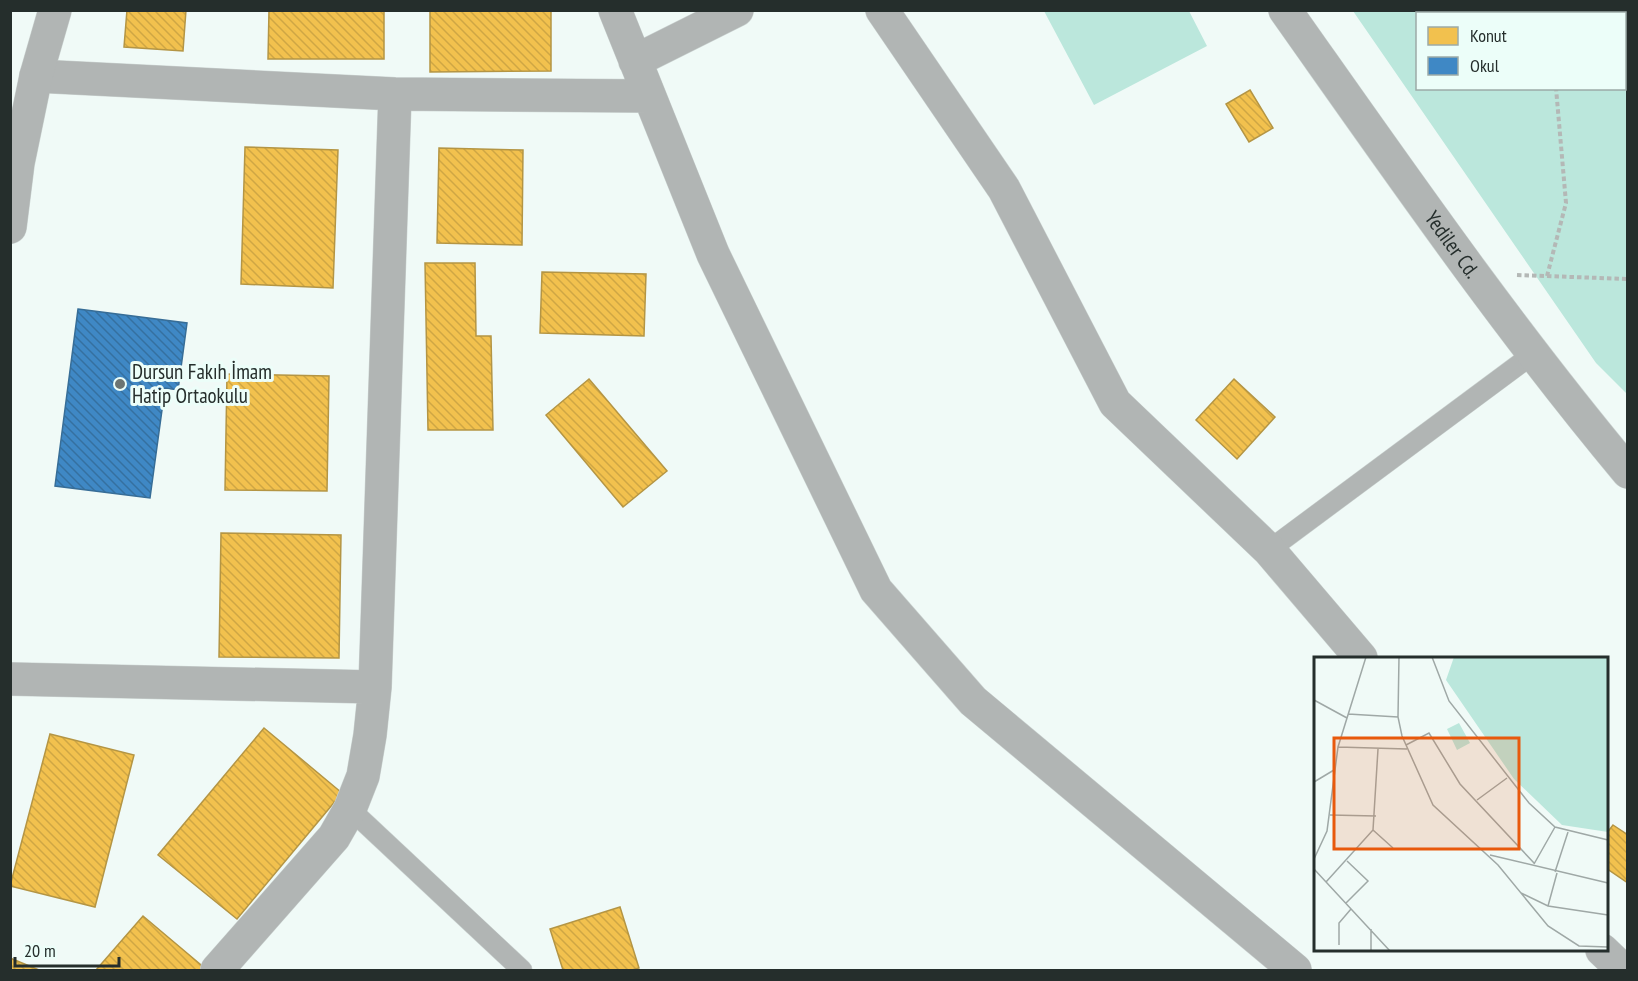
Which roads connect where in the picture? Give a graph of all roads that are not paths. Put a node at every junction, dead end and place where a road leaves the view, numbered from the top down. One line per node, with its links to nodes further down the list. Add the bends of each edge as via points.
1 (55, 10): 7 (street)
2 (615, 10): 6 (street)
3 (737, 10): 6 (street)
4 (882, 10): 13 (street, via 1004,189 1115,403)
5 (1285, 10): 11 (street, Yediler Cd.)
6 (635, 61): 9 (street)
7 (36, 76): 8 (street); 10 (street)
8 (395, 94): 9 (street); 16 (street)
9 (649, 96): 21 (street, via 713,254 876,590 974,701)
10 (10, 227)
11 (1533, 354): 12 (street, Yediler Cd.); 13 (lane)
12 (1628, 472)
13 (1269, 550): 14 (street)
14 (1360, 657)
15 (10, 679): 16 (street)
16 (375, 687): 17 (street, via 363,776)
17 (350, 809): 19 (street, via 334,837); 20 (lane)
18 (1603, 951): 22 (street)
19 (217, 970)
20 (522, 970)
21 (1295, 970)
22 (1623, 970)

